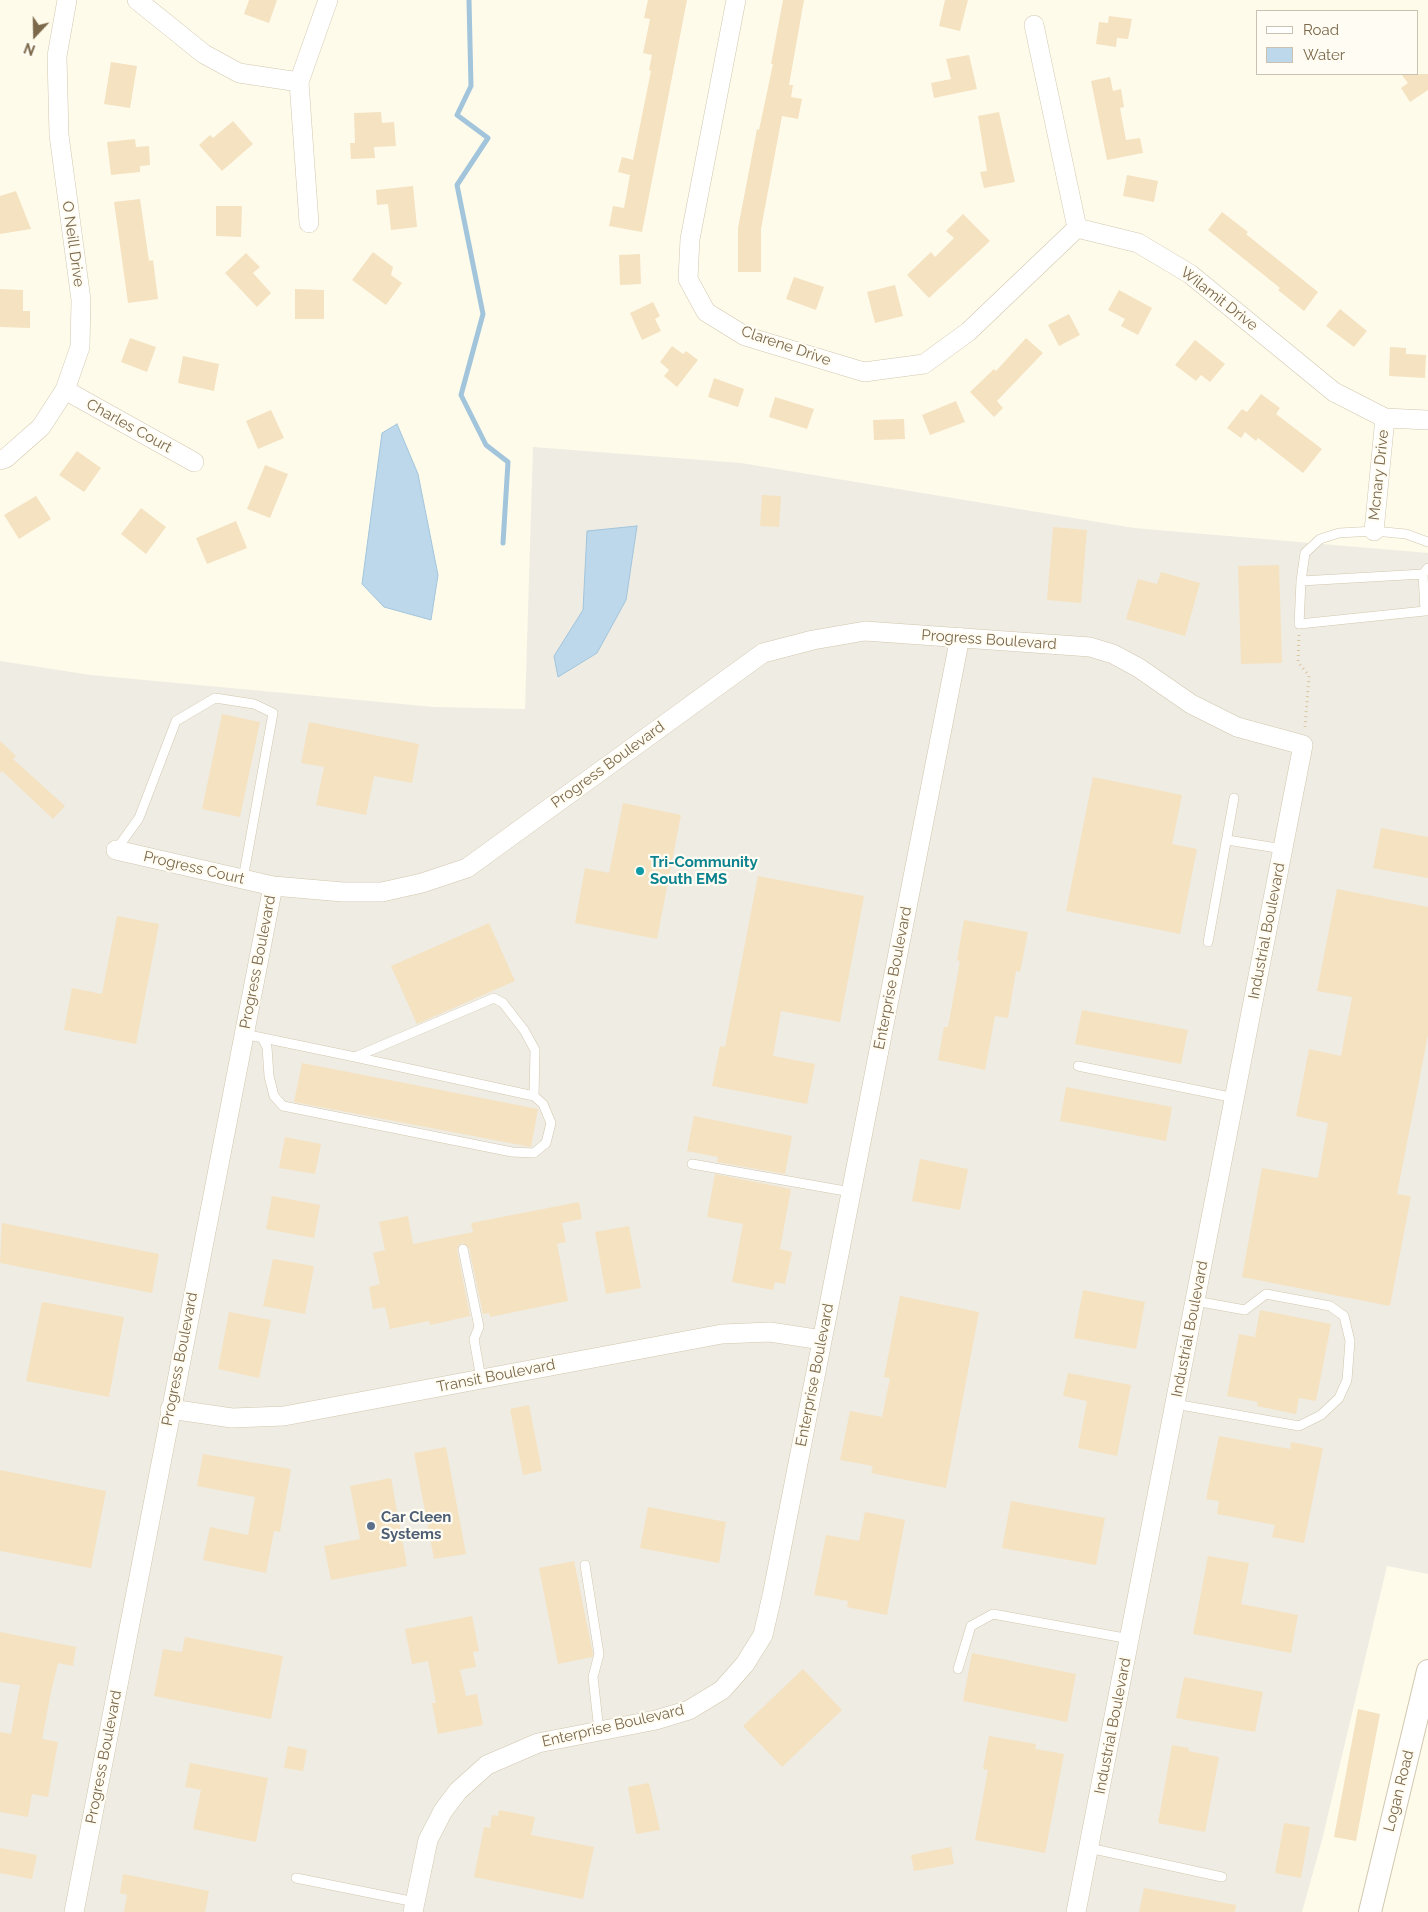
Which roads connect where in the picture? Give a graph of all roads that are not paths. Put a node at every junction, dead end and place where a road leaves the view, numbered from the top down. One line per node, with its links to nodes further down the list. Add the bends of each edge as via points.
1 (67, 0): 9 (street, O Neill Drive, via 57,56 59,135 81,300 80,347)
2 (137, 0): 6 (street, via 204,54 239,73)
3 (328, 0): 6 (street)
4 (736, 0): 8 (street, Clarene Drive, via 690,239 688,280 706,312 745,336 864,372 924,364 968,332)
5 (1034, 25): 8 (street)
6 (299, 82): 7 (street)
7 (309, 223)
8 (1077, 228): 10 (street, Wilamit Drive, via 1138,243 1190,274 1334,392)
9 (64, 390): 12 (street, O Neill Drive, via 41,427); 13 (street, Charles Court)
10 (1385, 418): 11 (street, Wilamit Drive); 14 (street, Mcnary Drive)
11 (1428, 420)
12 (0, 460)
13 (194, 462)
14 (1374, 531): 15 (lane, via 1406,534); 17 (lane, via 1339,533 1320,539 1305,553)
15 (1428, 542)
16 (1426, 571): 17 (lane); 17 (lane, via 1425,611 1299,624)
17 (1301, 581)
18 (960, 637): 19 (street, Progress Boulevard, via 1090,648 1113,654 1191,704 1237,727); 25 (street, Progress Boulevard, via 865,631 763,653 468,868 382,892); 33 (street, Enterprise Boulevard)
19 (1303, 745): 22 (street, Industrial Boulevard)
20 (1234, 798): 21 (lane)
21 (1227, 840): 22 (lane); 26 (lane)
22 (1283, 849): 31 (street, Industrial Boulevard)
23 (116, 850): 24 (street, Progress Court); 24 (lane, via 139,818 176,721 215,698 254,704 273,712)
24 (242, 879): 25 (street, Progress Court)
25 (273, 886): 27 (street, Progress Boulevard)
26 (1208, 942)
27 (253, 1036): 28 (lane); 30 (lane, via 267,1047 274,1096 283,1106 512,1152 534,1153 546,1143 551,1123 543,1104); 39 (street, Progress Boulevard)
28 (356, 1058): 30 (lane); 30 (lane, via 494,998 503,1003 524,1030 534,1050)
29 (1078, 1066): 31 (lane)
30 (534, 1096)
31 (1235, 1098): 35 (street, Industrial Boulevard)
32 (692, 1164): 33 (lane)
33 (851, 1192): 36 (street, Enterprise Boulevard)
34 (463, 1250): 37 (lane, via 479,1327 474,1339)
35 (1195, 1301): 38 (street, Industrial Boulevard); 38 (lane, via 1245,1310 1266,1294 1330,1306 1344,1316 1350,1341 1347,1380 1339,1398 1321,1415 1299,1426)
36 (822, 1340): 37 (street, Transit Boulevard, via 770,1332 722,1334); 44 (street, Enterprise Boulevard, via 763,1635 745,1664 722,1690 689,1710)
37 (481, 1379): 39 (street, Transit Boulevard, via 284,1416 232,1418)
38 (1175, 1404): 41 (street, Industrial Boulevard)
39 (170, 1409): 49 (street, Progress Boulevard)
40 (585, 1565): 44 (lane, via 599,1654 593,1677)
41 (1130, 1639): 42 (lane, via 993,1614 971,1626); 45 (street, Industrial Boulevard)
42 (958, 1669)
43 (1428, 1670): 51 (street, Logan Road)
44 (599, 1731): 48 (street, Enterprise Boulevard, via 538,1743 487,1765 458,1791 428,1840)
45 (1089, 1848): 47 (lane); 50 (street, Industrial Boulevard)
46 (296, 1878): 48 (lane)
47 (1222, 1878)
48 (414, 1907)
49 (74, 1912)
50 (1076, 1912)
51 (1370, 1912)

